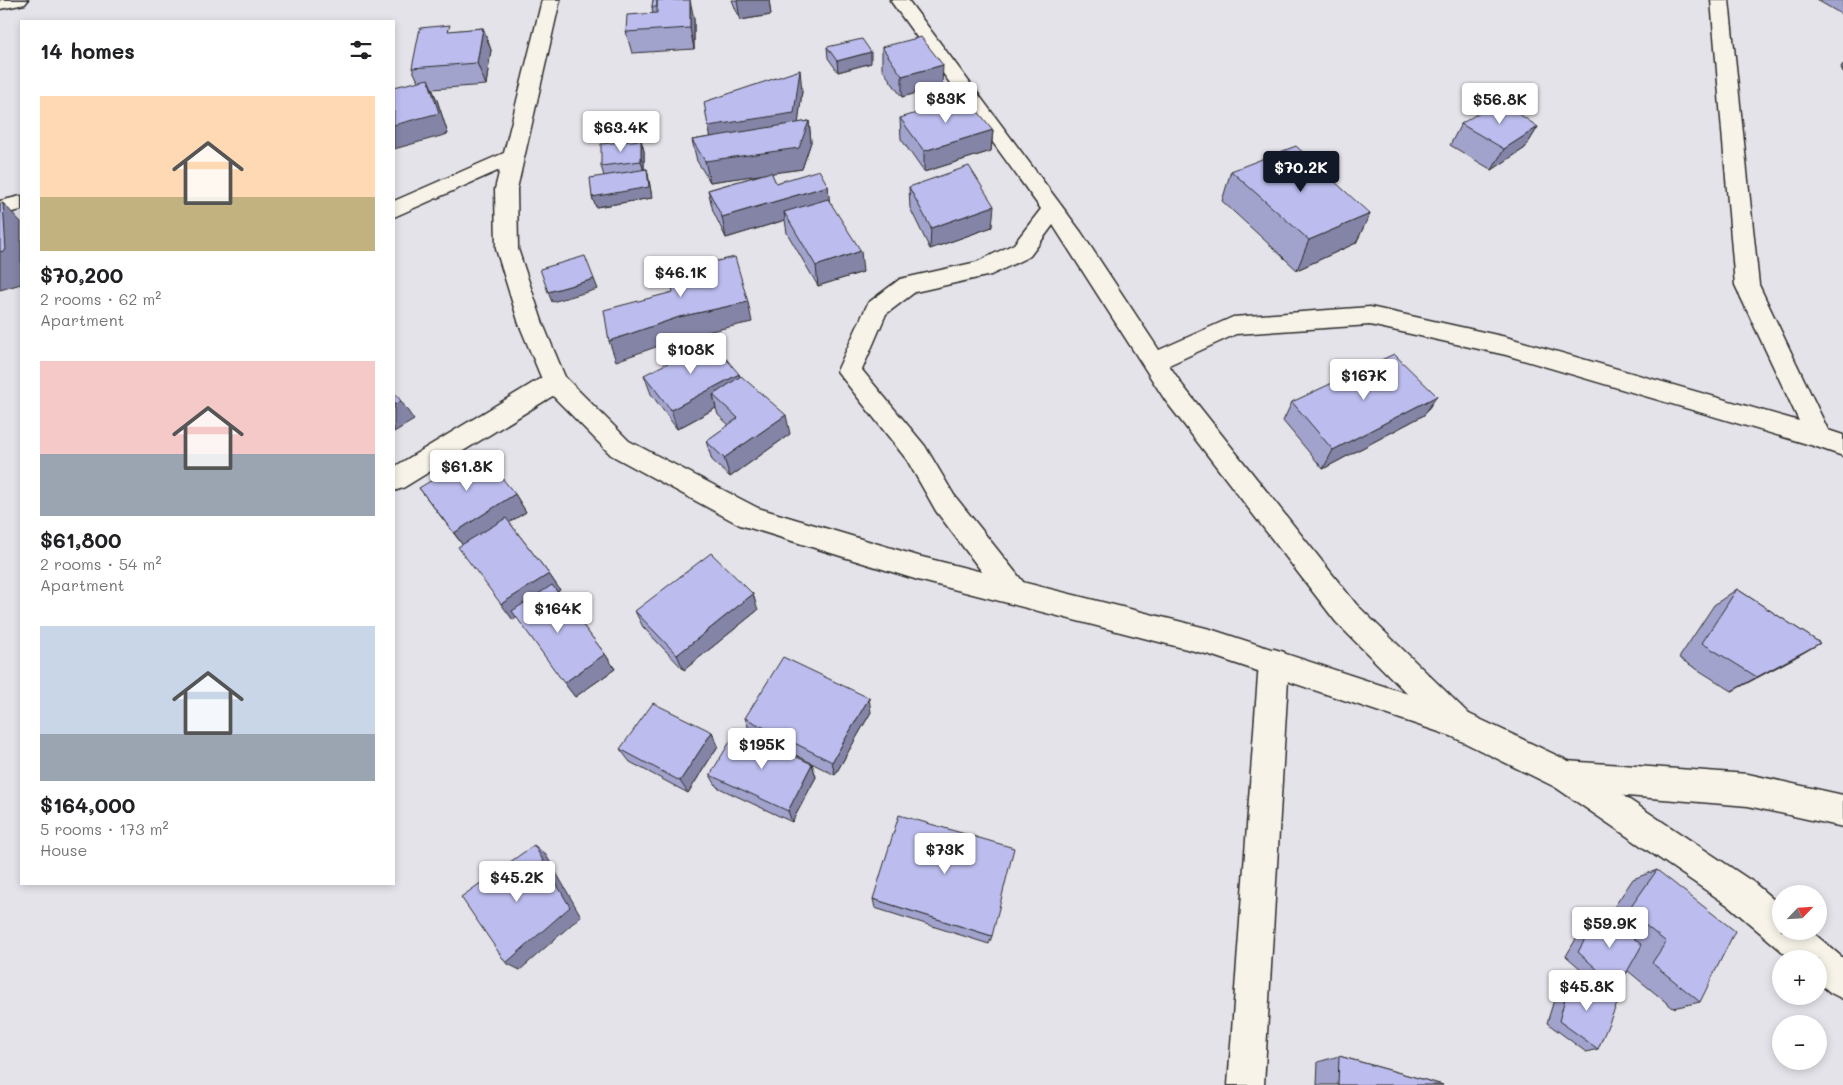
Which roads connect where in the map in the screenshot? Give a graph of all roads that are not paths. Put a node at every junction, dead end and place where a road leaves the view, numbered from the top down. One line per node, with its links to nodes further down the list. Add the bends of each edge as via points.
1 (19, 0): 5 (street)
2 (551, 0): 6 (street)
3 (899, 0): 9 (street)
4 (1720, 0): 13 (street, via 1747,286)
5 (0, 4)
6 (513, 156): 10 (street); 12 (street, via 506,189 507,249 531,324)
7 (20, 203): 8 (street)
8 (0, 208)
9 (1053, 209): 11 (street); 16 (street, via 1022,250 983,269 908,285 876,309 849,371 916,453 945,503)
10 (395, 210)
11 (1154, 362): 13 (street, via 1233,326 1370,316 1506,346); 18 (street, via 1174,393 1346,613)
12 (555, 382): 15 (street); 16 (street, via 620,448 750,517 918,568)
13 (1819, 438): 14 (street)
14 (1843, 446)
15 (395, 479)
16 (1014, 592): 17 (street, via 1210,642)
17 (1274, 662): 18 (street); 27 (street)
18 (1458, 724): 19 (street)
19 (1566, 776): 20 (street, via 1748,790); 22 (street, via 1741,894)
20 (1833, 808): 21 (street)
21 (1843, 833)
22 (1772, 920)
23 (1795, 940): 24 (street)
24 (1807, 950)
25 (1827, 968): 26 (street)
26 (1843, 981)
27 (1246, 1085)

